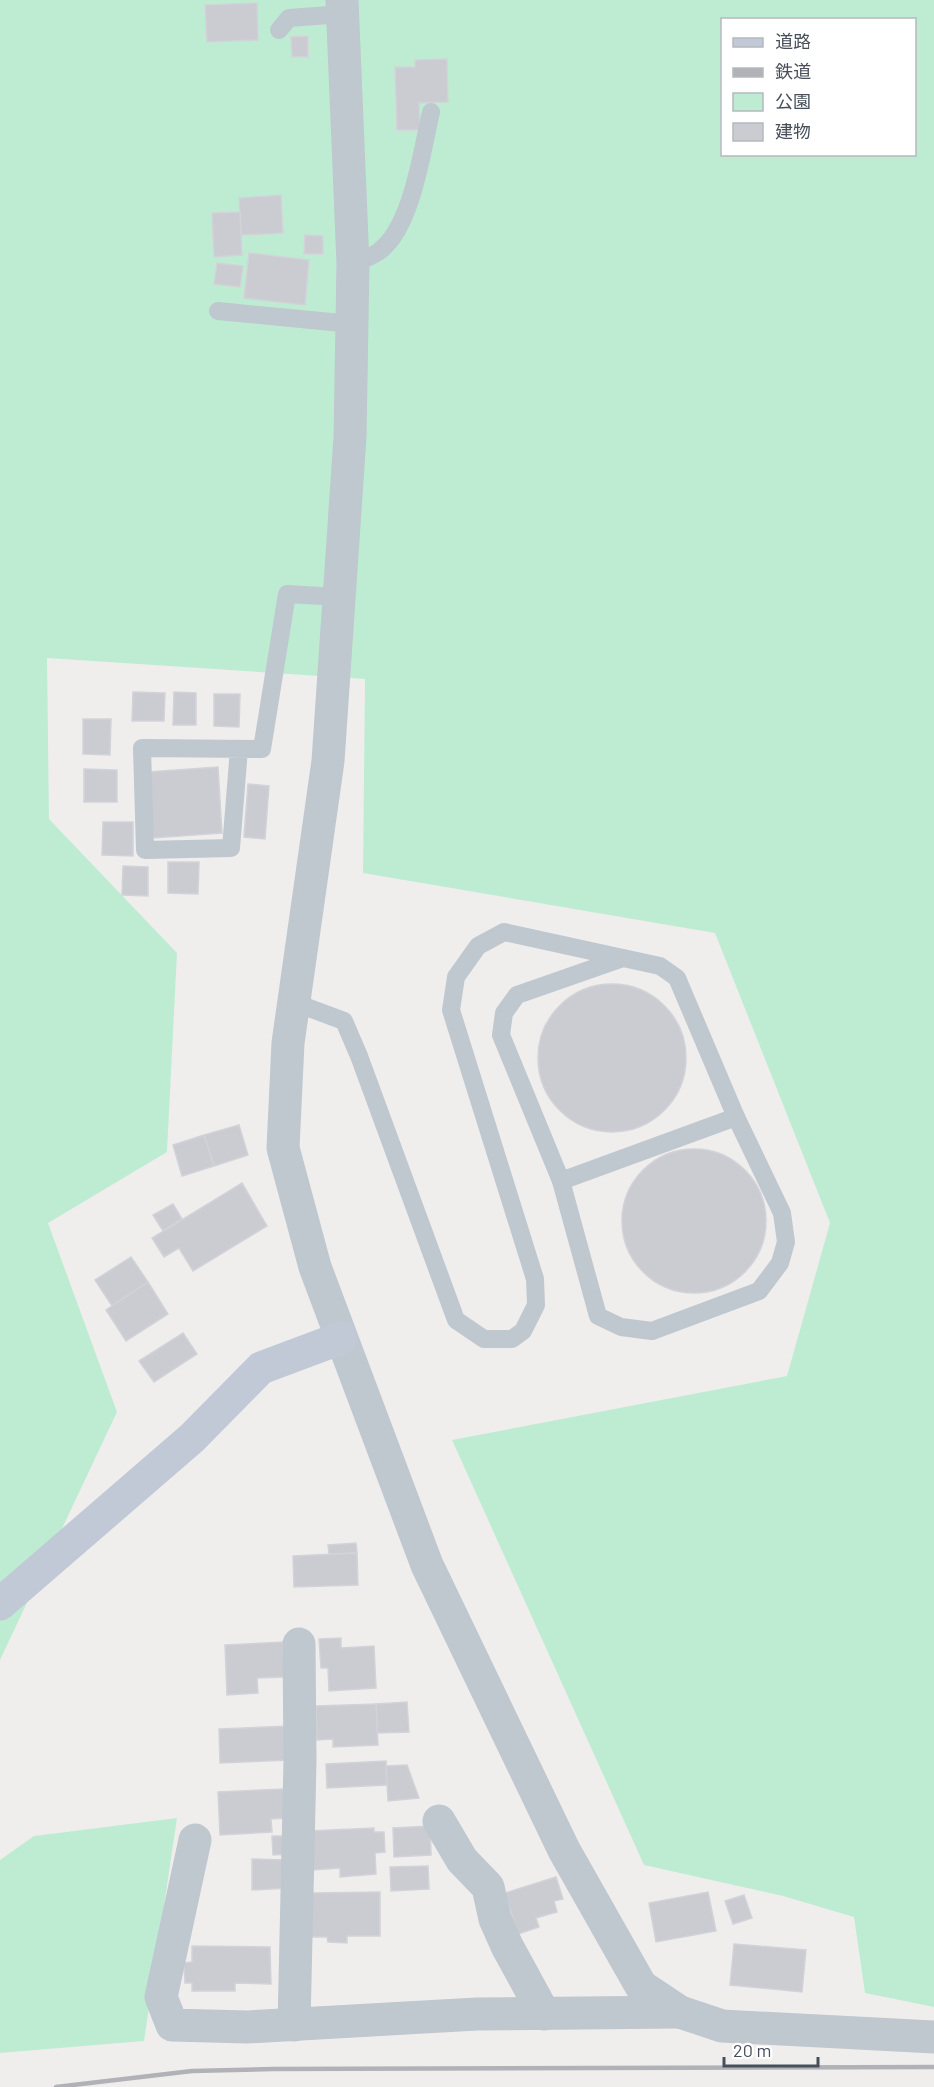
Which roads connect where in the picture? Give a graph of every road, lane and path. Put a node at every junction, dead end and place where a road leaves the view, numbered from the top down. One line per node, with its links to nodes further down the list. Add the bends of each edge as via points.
1 (343, 7): 2 (lane, via 289,18); 4 (street)
2 (279, 30)
3 (431, 112): 4 (lane, via 408,203 392,238 378,252)
4 (353, 264): 6 (street)
5 (218, 311): 6 (lane)
6 (352, 324): 7 (street, via 350,437)
7 (339, 597): 8 (lane, via 286,594 262,749); 10 (street, via 328,761)
8 (239, 749): 8 (lane, via 142,748 145,850 231,848)
9 (622, 958): 10 (lane, via 504,932 478,946 456,977 451,1010 535,1279 536,1305 523,1331 512,1339 484,1339 456,1320 344,1021); 11 (lane, via 660,966 677,978); 12 (lane, via 517,995 504,1013 501,1035)
10 (293, 1002): 13 (street, via 283,1148 315,1267)
11 (736, 1117): 12 (lane); 12 (lane, via 782,1213 786,1242 780,1263 759,1291 652,1331 621,1327 598,1316)
12 (561, 1181)
13 (341, 1338): 14 (street, via 261,1368 192,1438); 18 (street, via 428,1565 564,1850 641,1986)
14 (0, 1604)
15 (298, 1644): 20 (street, via 300,1761)
16 (440, 1821): 19 (street, via 462,1860 488,1887 495,1919)
17 (195, 1840): 20 (street, via 161,1997 172,2025)
18 (680, 2012): 19 (street); 21 (street, via 722,2025)
19 (544, 2014): 20 (street)
20 (294, 2025)
21 (934, 2037)

